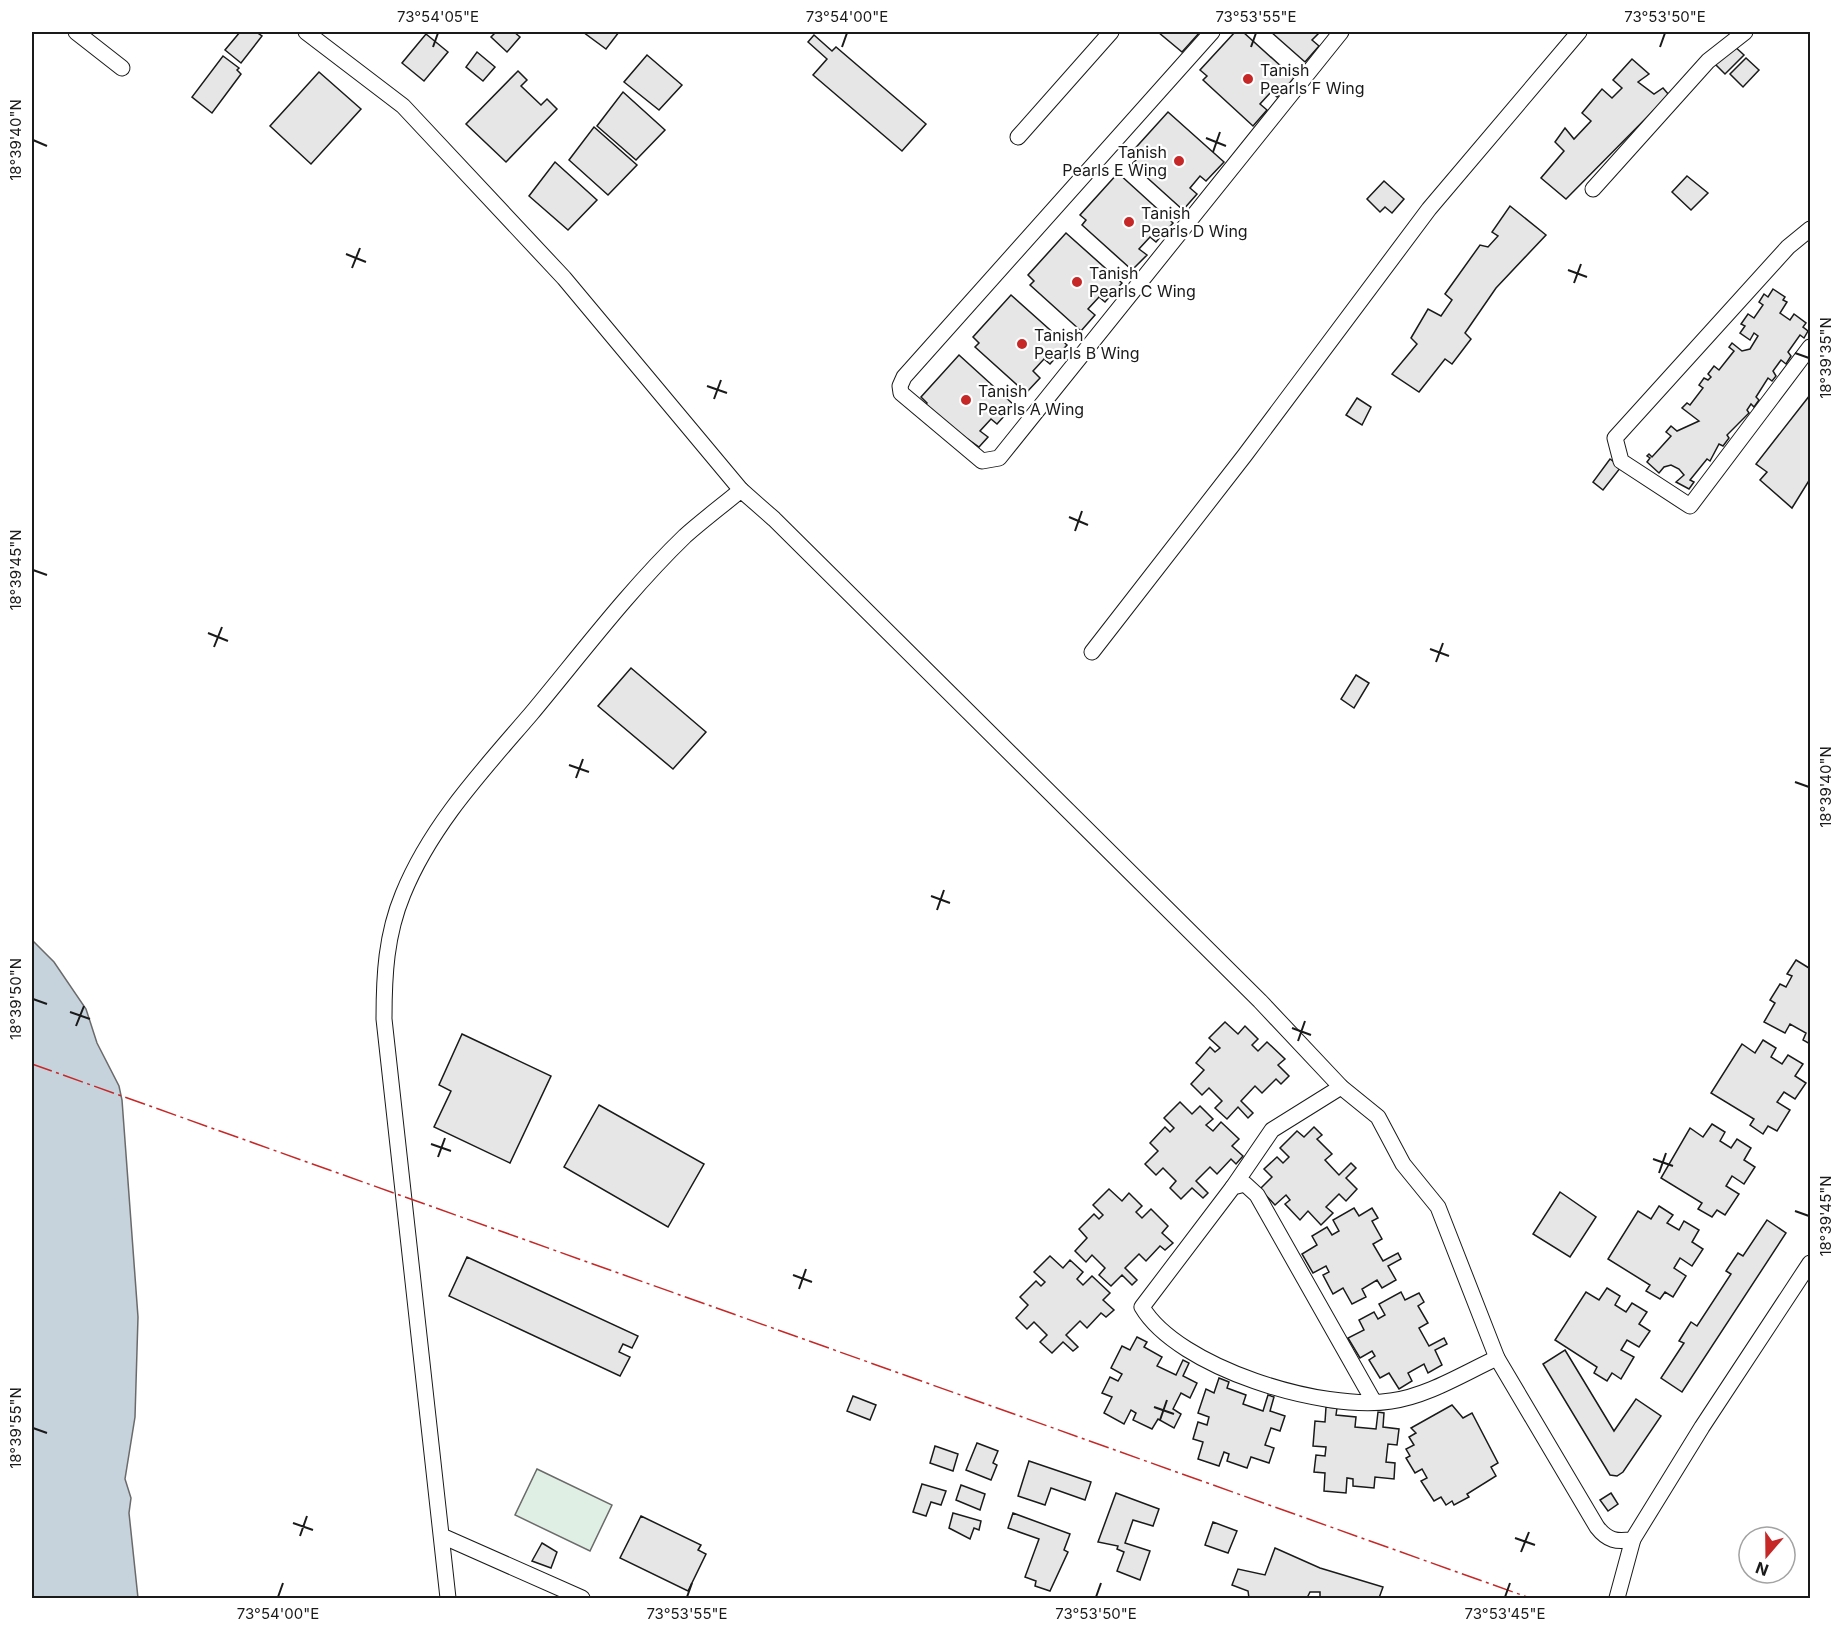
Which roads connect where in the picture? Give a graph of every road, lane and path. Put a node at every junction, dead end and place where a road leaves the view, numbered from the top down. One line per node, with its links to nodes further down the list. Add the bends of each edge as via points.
1 (76, 32): 8 (street)
2 (306, 32): 13 (street, via 403,106 564,278)
3 (1111, 32): 9 (street)
4 (1212, 32): 5 (street, via 904,377 901,393 982,461 999,458)
5 (1341, 32)
6 (1579, 32): 14 (street, via 1429,209)
7 (1745, 32): 10 (street, via 1708,61)
8 (122, 68)
9 (1018, 136)
10 (1593, 189)
11 (1810, 229): 12 (street, via 1788,247 1615,438 1621,461 1690,506)
12 (1810, 347)
13 (741, 490): 15 (street, via 783,527 1260,1001); 20 (street, via 686,535 636,588 459,799 421,857 403,895 388,943 384,1019)
14 (1092, 652)
15 (1341, 1087): 16 (street, via 1272,1130); 18 (street, via 1378,1117 1403,1164 1438,1208)
16 (1233, 1187): 19 (street, via 1245,1184 1257,1195); 19 (street, via 1142,1307 1148,1317 1182,1345 1242,1377 1291,1392)
17 (1810, 1263): 21 (street)
18 (1497, 1358): 19 (street, via 1411,1397); 21 (street, via 1597,1527 1613,1540)
19 (1374, 1402)
20 (442, 1536): 22 (street); 23 (street)
21 (1633, 1539): 24 (street)
22 (448, 1599)
23 (582, 1599)
24 (1617, 1599)

